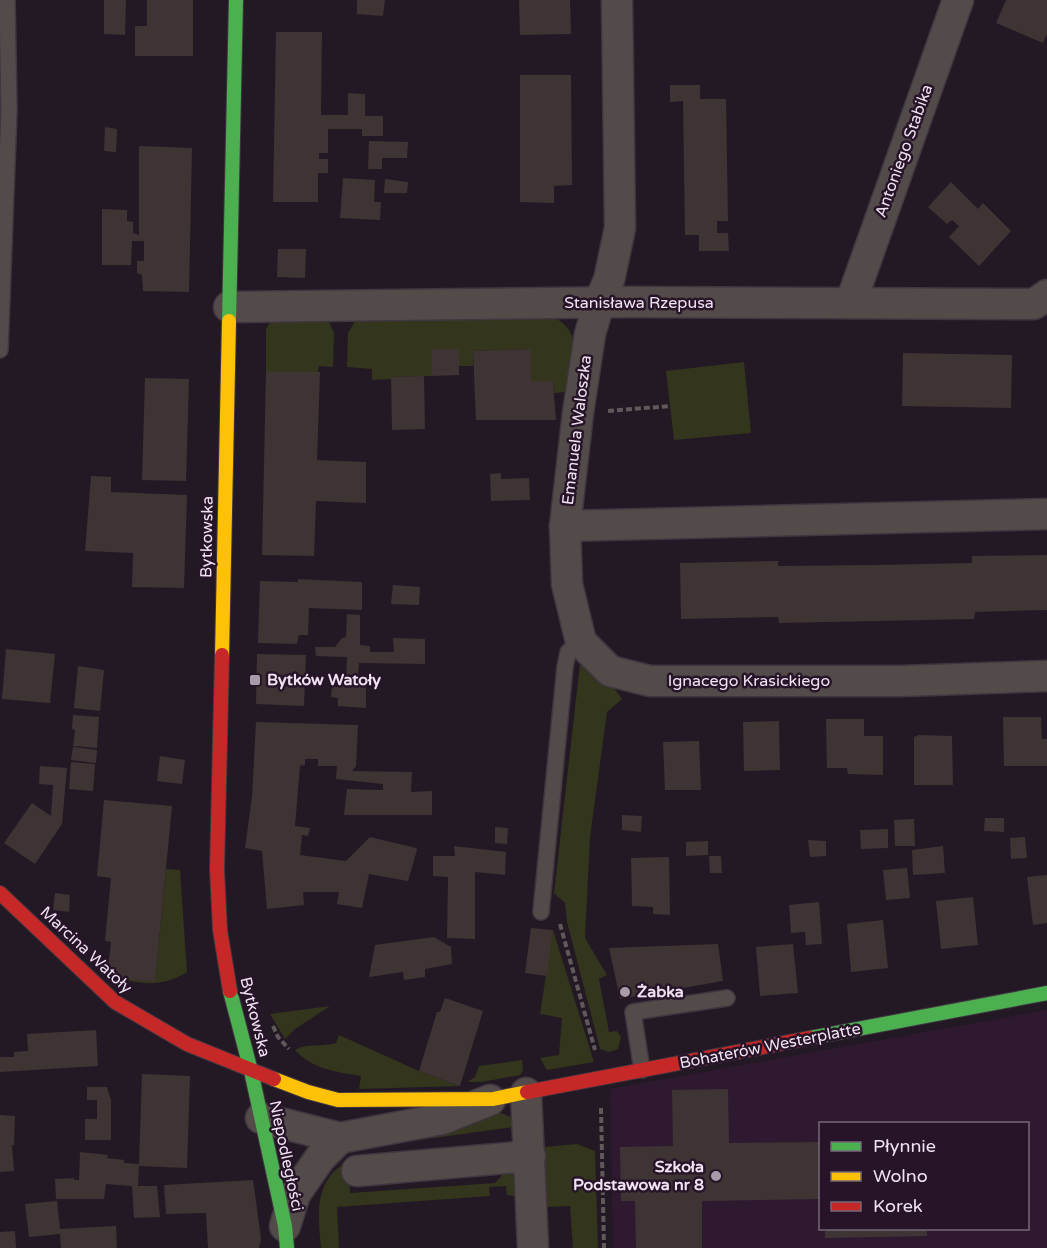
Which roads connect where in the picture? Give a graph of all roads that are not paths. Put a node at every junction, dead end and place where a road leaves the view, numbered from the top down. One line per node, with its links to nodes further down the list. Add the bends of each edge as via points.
1 (7, 0): 9 (lane, via 9,110)
2 (236, 0): 8 (street, Bytkowska)
3 (617, 0): 7 (street, Emanuela Waloszka, via 620,228 609,280)
4 (958, 0): 6 (street, Antoniego Stabika)
5 (1047, 295): 6 (street, Stanisława Rzepusa, via 1034,304)
6 (851, 302): 7 (street, Stanisława Rzepusa)
7 (599, 303): 8 (street, Stanisława Rzepusa); 11 (street, Emanuela Waloszka, via 590,334)
8 (229, 307): 19 (street, Bytkowska, via 217,869 228,984)
9 (0, 350)
10 (1047, 514): 11 (street, Emanuela Waloszka)
11 (565, 526): 12 (street, via 567,584)
12 (581, 642): 13 (street, Ignacego Krasickiego, via 610,671 650,681 902,681); 15 (lane, via 568,652 565,667)
13 (1047, 676)
14 (0, 893): 19 (street, Marcina Watoły, via 115,1002 187,1044)
15 (541, 912)
16 (1047, 993): 18 (street, Bohaterów Westerplatte)
17 (728, 998): 18 (lane, via 633,1012)
18 (642, 1070): 20 (street, Bohaterów Westerplatte)
19 (252, 1071): 21 (street, Bohaterów Westerplatte, via 338,1100); 22 (street, Niepodległości)
20 (526, 1093): 21 (street, Bohaterów Westerplatte); 24 (street)
21 (493, 1099): 23 (street, Bohaterów Westerplatte, via 442,1119)
22 (261, 1118): 23 (street, Bohaterów Westerplatte); 26 (street, Niepodległości)
23 (340, 1138): 26 (street, via 320,1158 295,1194)
24 (530, 1156): 25 (street); 27 (street)
25 (357, 1171)
26 (286, 1237)
27 (533, 1248)

